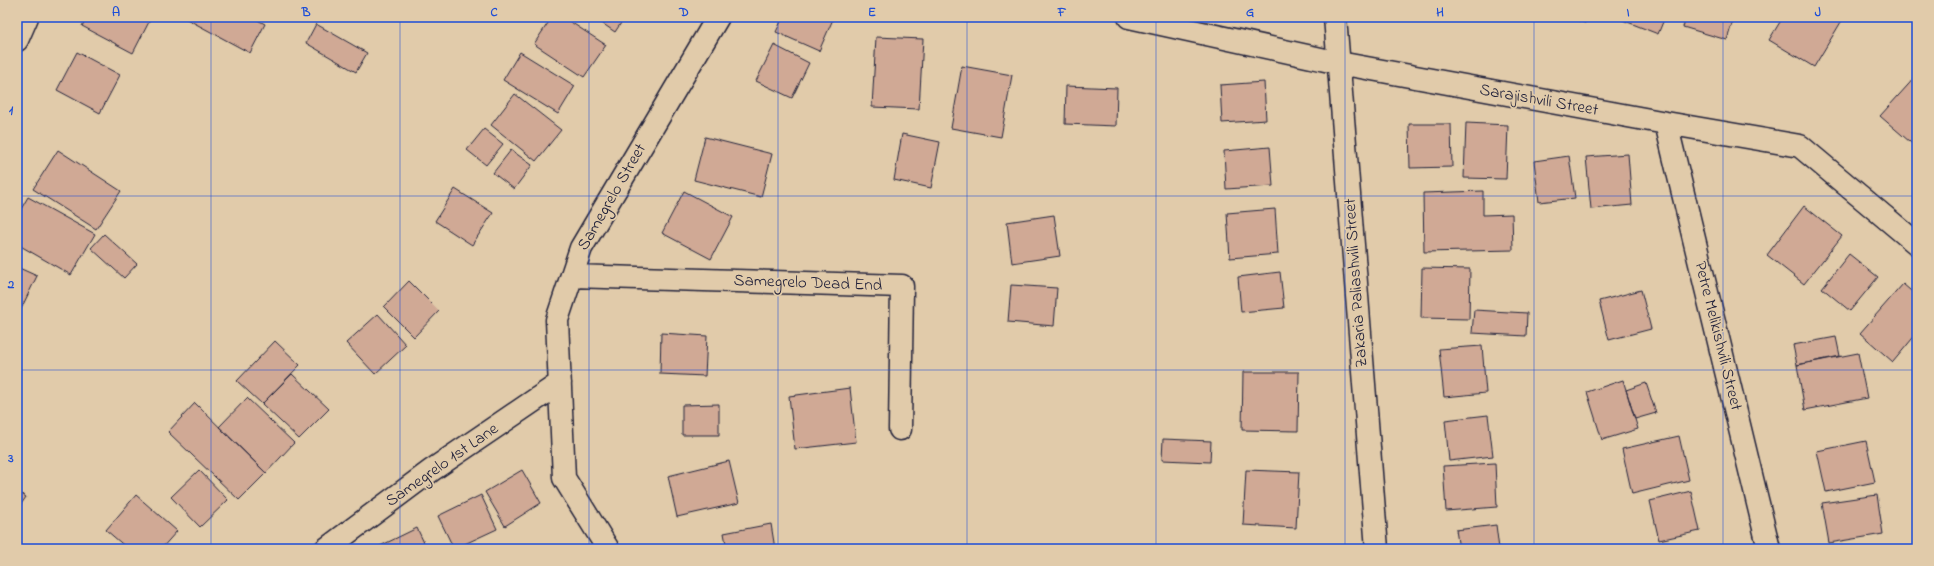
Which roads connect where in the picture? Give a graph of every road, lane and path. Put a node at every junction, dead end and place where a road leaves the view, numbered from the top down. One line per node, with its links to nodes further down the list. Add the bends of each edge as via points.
1 (27, 17): 5 (street)
2 (718, 17): 9 (street, Samegrelo Street, via 581,248)
3 (1129, 17): 6 (street, Sarajishvili Street)
4 (1334, 17): 6 (street, Zakaria Paliashvili Street)
5 (17, 40)
6 (1339, 62): 7 (street, Sarajishvili Street); 14 (street, Zakaria Paliashvili Street)
7 (1666, 123): 8 (street, Sarajishvili Street, via 1800,146); 15 (street, Petre Melikishvili Street)
8 (1917, 244)
9 (572, 276): 10 (street, Samegrelo Street, via 557,320); 11 (street, Samegrelo Dead End, via 902,286)
10 (560, 383): 12 (street, Samegrelo 1st Lane, via 432,470); 13 (street, Samegrelo Street, via 564,478)
11 (900, 429)
12 (326, 549)
13 (608, 549)
14 (1377, 549)
15 (1769, 549)

